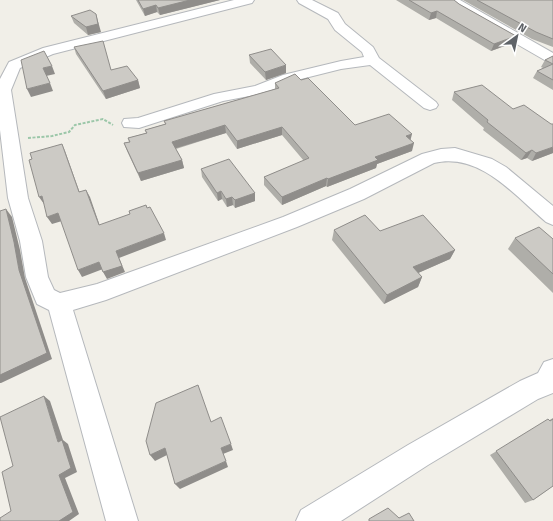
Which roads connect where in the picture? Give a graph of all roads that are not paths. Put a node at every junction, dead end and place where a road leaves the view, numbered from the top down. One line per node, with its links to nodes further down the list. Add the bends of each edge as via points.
1 (248, 0): 9 (street, via 48,51 14,65 3,90 18,198 31,241 37,277 45,296)
2 (303, 0): 5 (street, via 333,16 340,27 368,50)
3 (453, 0): 4 (street)
4 (553, 59)
5 (373, 60): 6 (street); 7 (street, via 288,78 258,90 220,97)
6 (430, 105)
7 (130, 123)
8 (553, 217): 9 (street, via 499,171 485,163 456,154 441,155 428,158 357,194 290,222 98,293)
9 (59, 304): 11 (street)
10 (553, 371): 12 (street, via 547,382 529,390)
11 (122, 521)
12 (312, 521)

